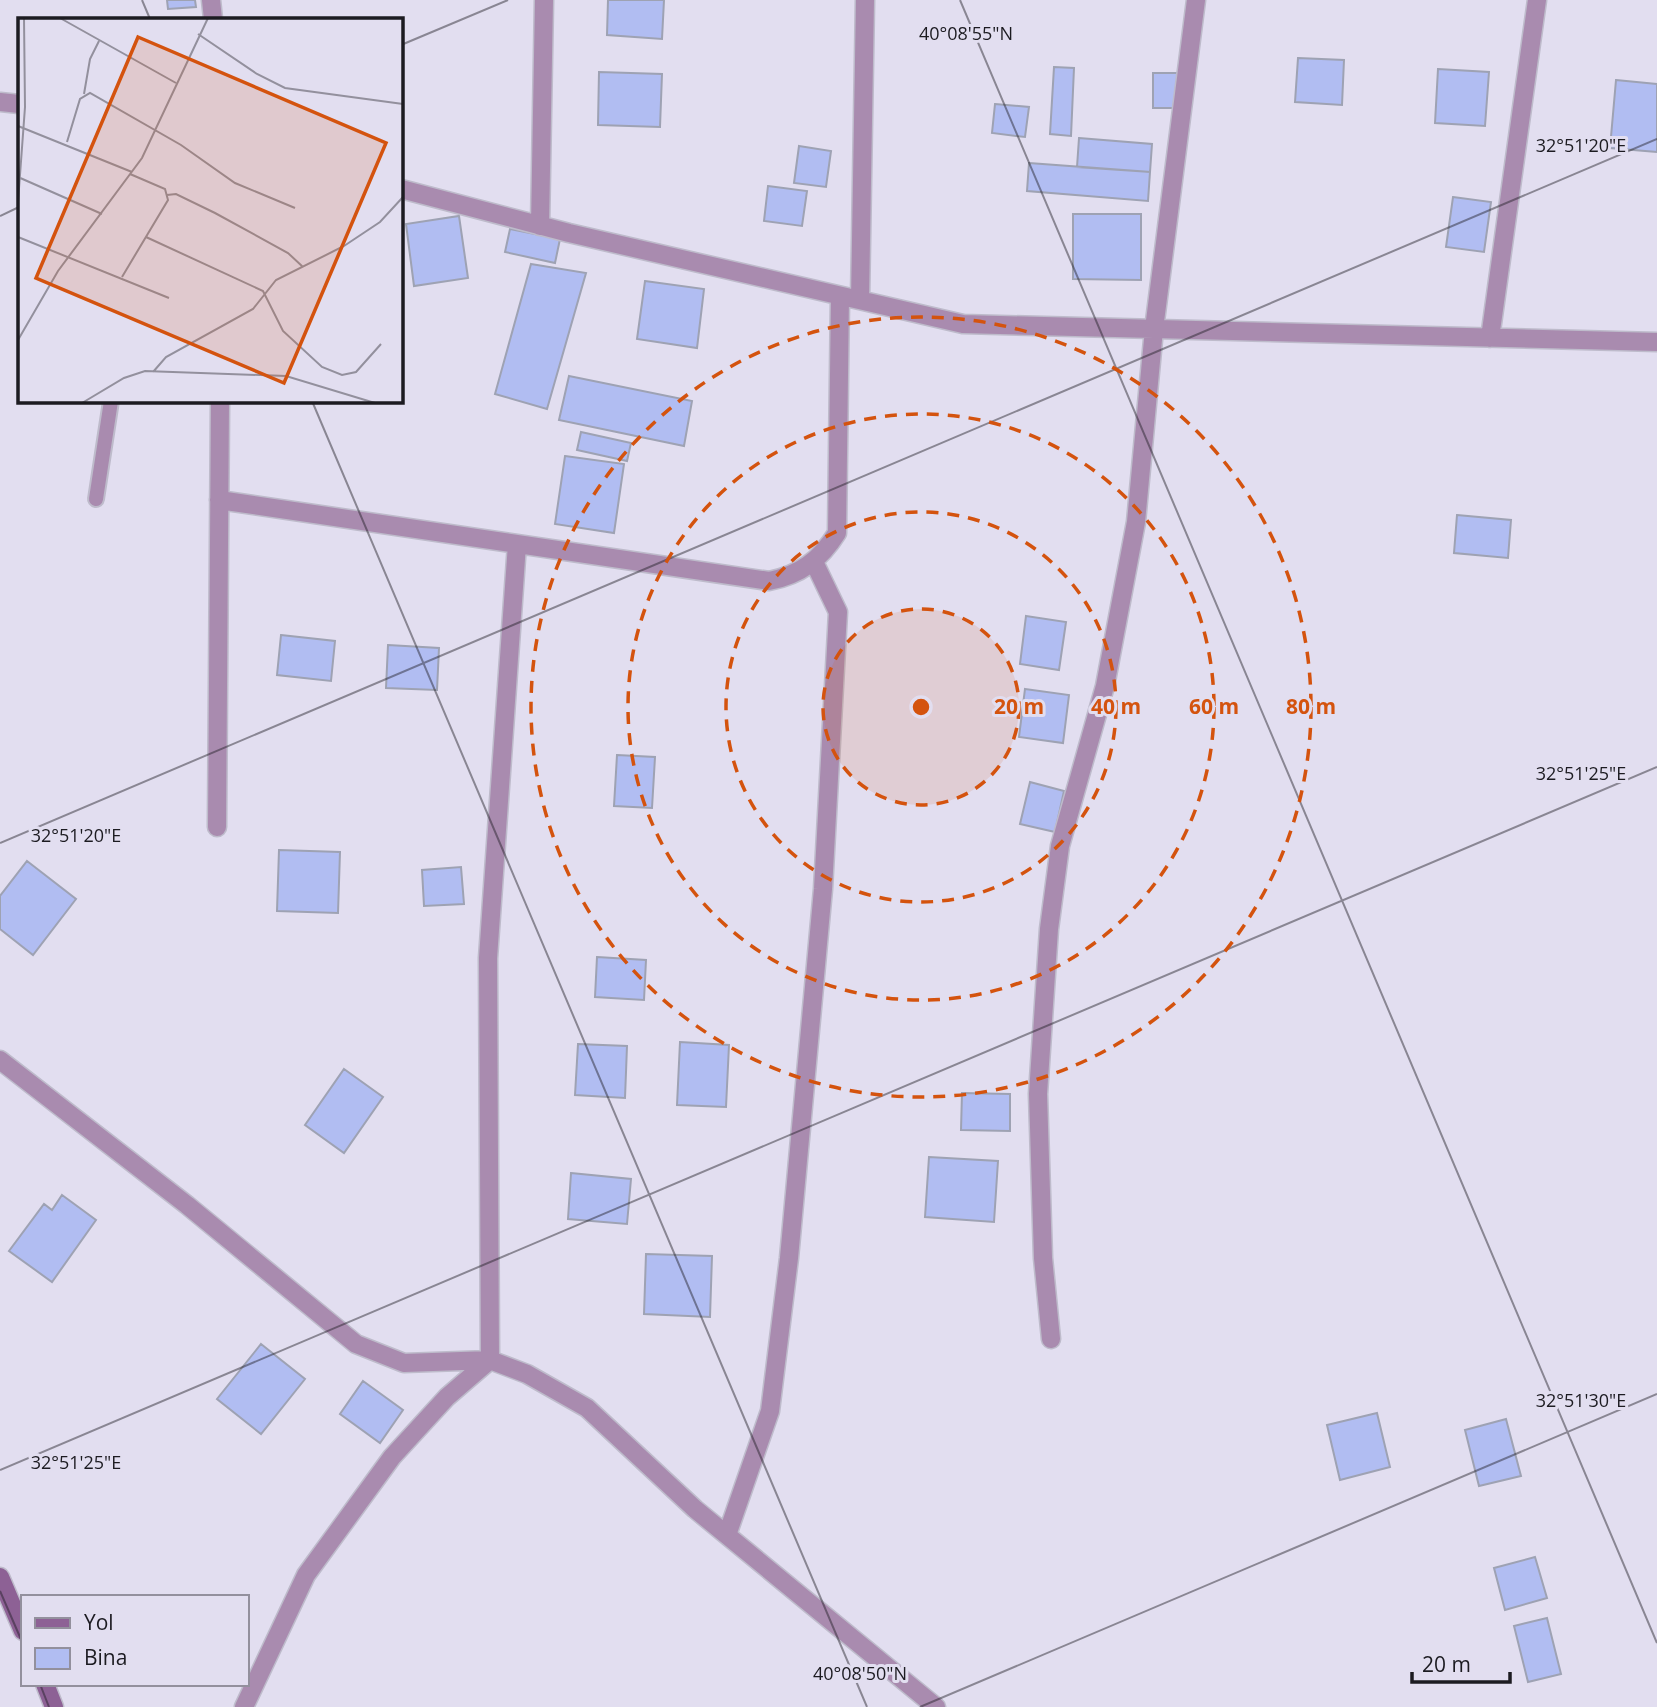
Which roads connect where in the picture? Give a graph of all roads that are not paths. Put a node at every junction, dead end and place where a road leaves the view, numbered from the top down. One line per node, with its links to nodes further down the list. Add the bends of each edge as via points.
1 (211, 0): 6 (street)
2 (544, 0): 10 (street)
3 (865, 0): 12 (street)
4 (1196, 0): 13 (street)
5 (1537, 0): 14 (street)
6 (213, 18)
7 (0, 102): 8 (street)
8 (18, 104)
9 (402, 189): 10 (street)
10 (540, 226): 11 (street)
11 (840, 296): 12 (street); 21 (street, via 836,533)
12 (860, 300): 13 (street, via 963,324)
13 (1154, 329): 14 (street); 24 (street, via 1147,426 1125,590 1105,686 1060,846 1049,929 1038,1108)
14 (1490, 338): 15 (street)
15 (1657, 342)
16 (111, 402): 18 (lane)
17 (220, 402): 19 (street)
18 (96, 499)
19 (219, 500): 20 (street); 22 (street)
20 (517, 544): 21 (street, via 769,581); 25 (street, via 488,958)
21 (814, 562): 26 (street, via 838,612 824,889 770,1411)
22 (217, 827)
23 (0, 1060): 25 (street, via 356,1344 404,1363)
24 (1051, 1339)
25 (490, 1360): 26 (street, via 527,1374 587,1408); 31 (street, via 447,1397 392,1457 306,1575)
26 (727, 1535): 32 (street)
27 (0, 1577): 28 (main road)
28 (21, 1626)
29 (46, 1686): 30 (main road)
30 (54, 1707)
31 (244, 1707)
32 (936, 1707)

